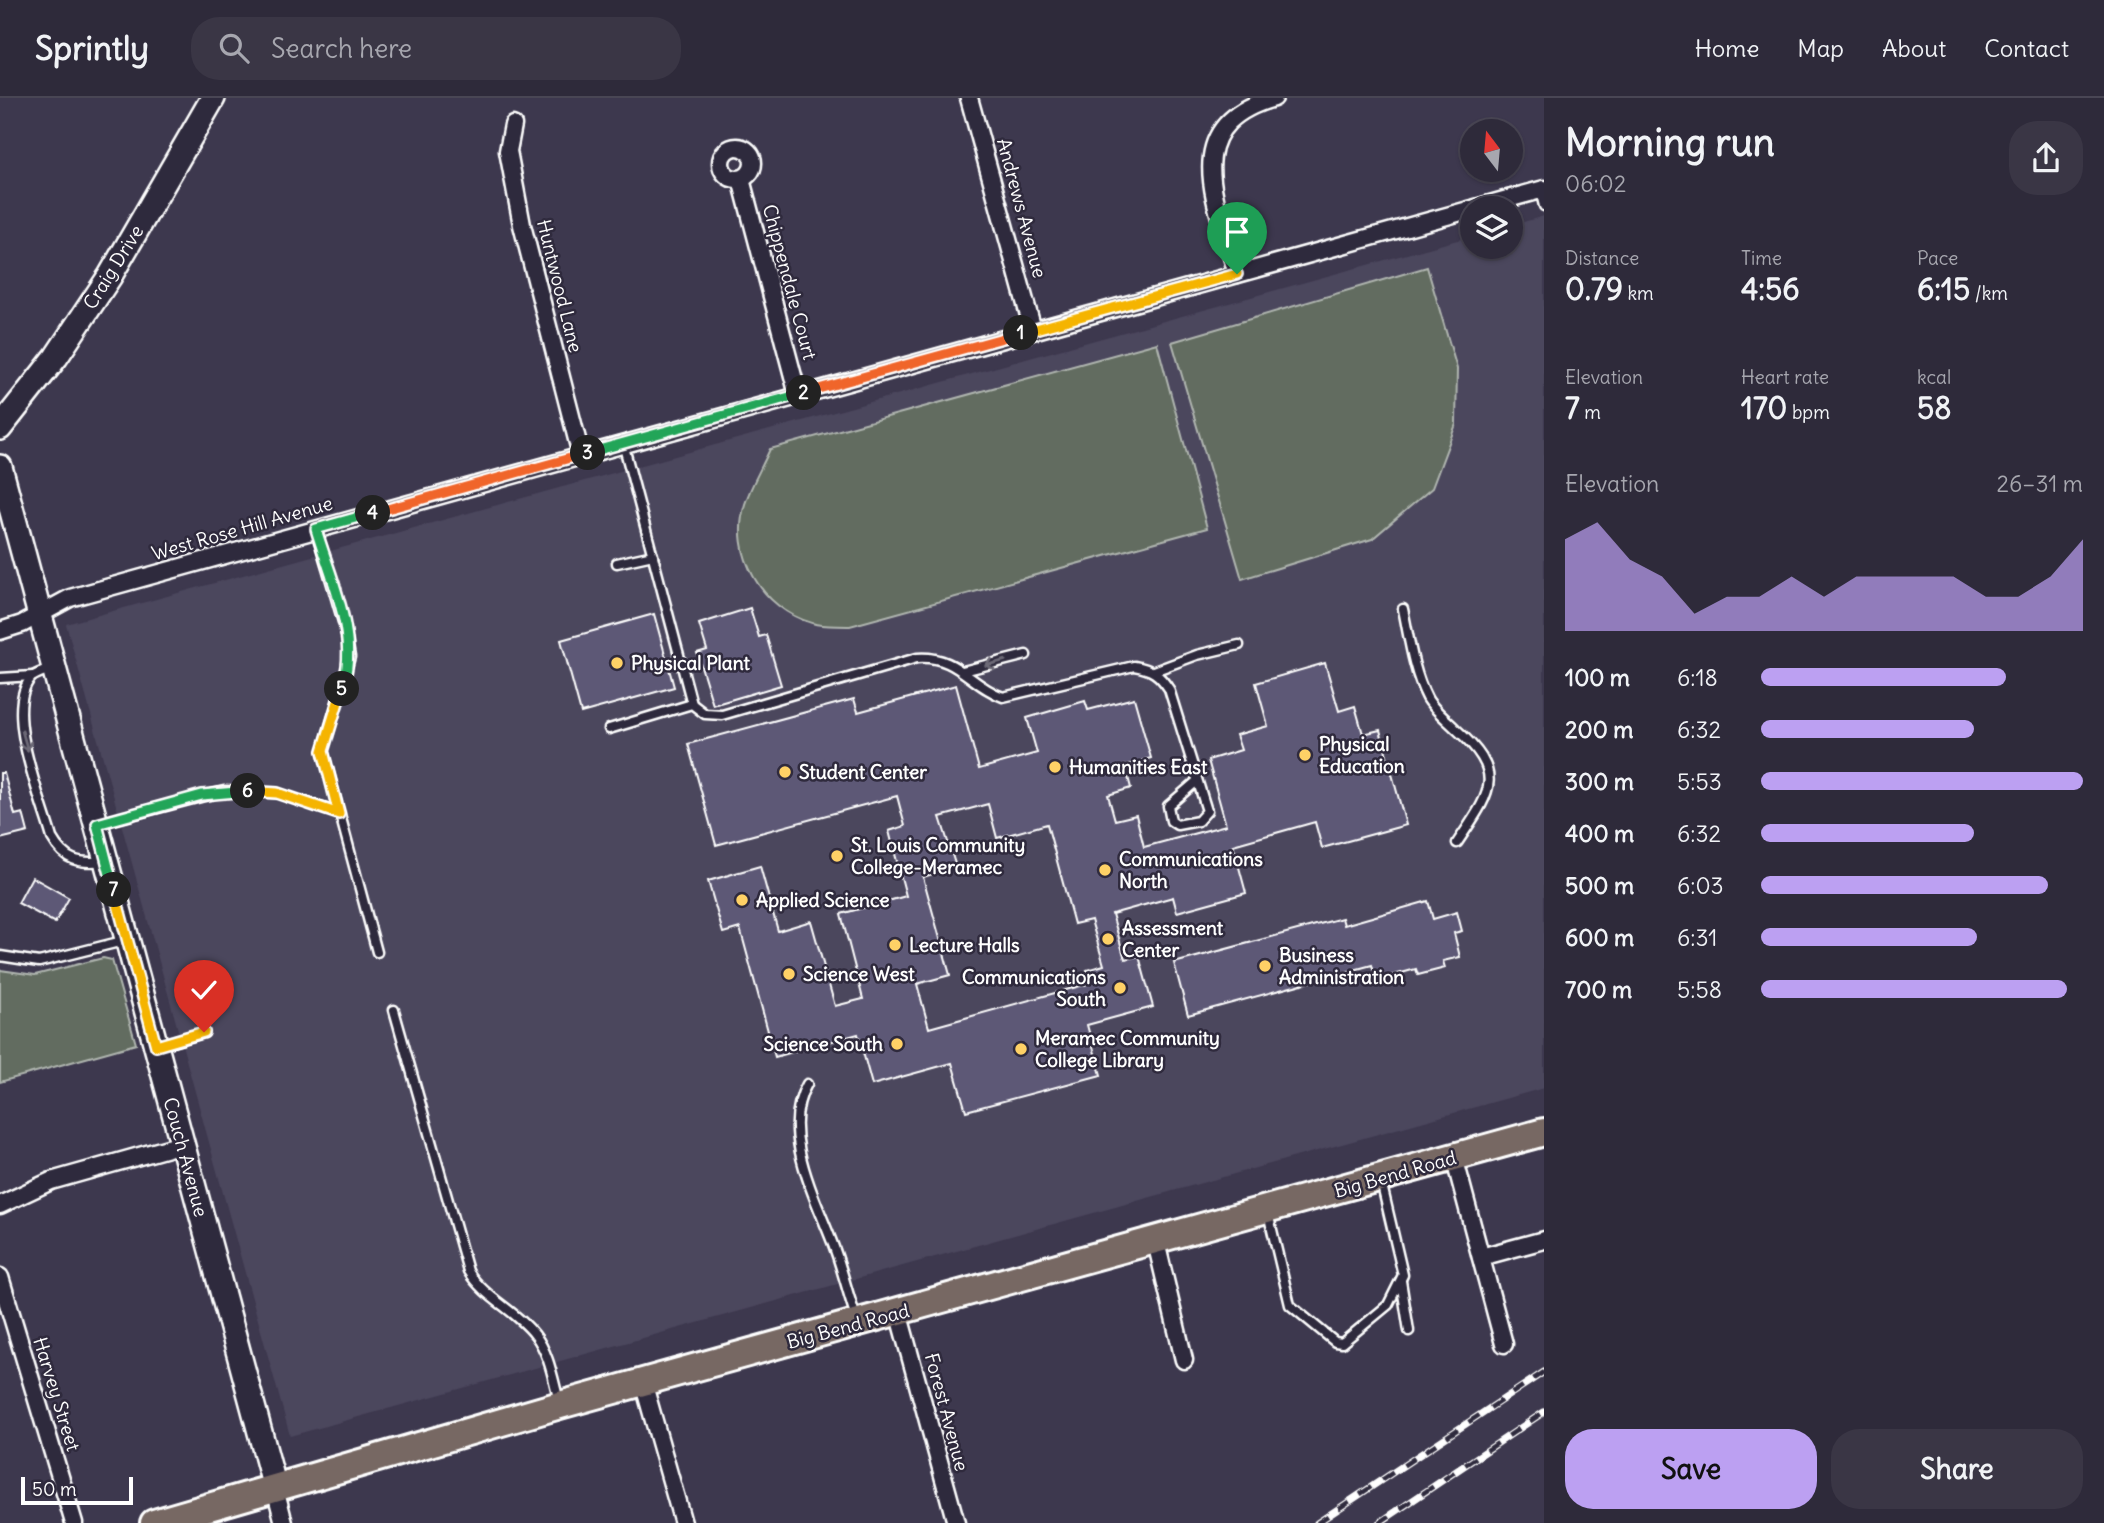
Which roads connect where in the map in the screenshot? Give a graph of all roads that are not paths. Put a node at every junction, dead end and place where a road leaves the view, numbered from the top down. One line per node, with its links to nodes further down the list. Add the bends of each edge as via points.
1 (213, 98): 12 (street, Craig Drive, via 110,276)
2 (970, 98): 10 (street, Andrews Avenue)
3 (1274, 98): 9 (street, via 1228,121 1211,154 1209,173)
4 (513, 125): 14 (street, Huntwood Lane, via 508,151 522,225)
5 (741, 179): 11 (street, Chippendale Court)
6 (1543, 195): 7 (street, West Rose Hill Avenue)
7 (1523, 199)
8 (1460, 213): 9 (street, West Rose Hill Avenue)
9 (1237, 274): 10 (street, West Rose Hill Avenue)
10 (1033, 330): 11 (street, West Rose Hill Avenue)
11 (798, 395): 13 (street, West Rose Hill Avenue)
12 (0, 428)
13 (623, 443): 14 (street, West Rose Hill Avenue); 17 (lane)
14 (581, 455): 16 (street, West Rose Hill Avenue)
15 (0, 467): 20 (street, Couch Avenue)
16 (316, 529): 20 (street, West Rose Hill Avenue, via 71,598); 32 (lane, via 350,657 324,743)
17 (653, 555): 18 (lane); 29 (lane)
18 (617, 563)
19 (1403, 609): 34 (lane, via 1427,699 1477,747 1487,763 1490,784)
20 (40, 614): 21 (street, West Rose Hill Avenue); 24 (street, Couch Avenue)
21 (0, 631)
22 (1239, 645): 26 (lane, via 1197,654)
23 (1026, 654): 25 (lane, one-way to 25)
24 (55, 667): 27 (lane); 33 (street, Couch Avenue)
25 (963, 671): 26 (lane, via 1003,696 1134,666); 29 (lane, via 934,657 917,658 722,715 705,713)
26 (1154, 671): 31 (lane, via 1169,689)
27 (33, 676): 28 (lane); 35 (lane, one-way to 35, via 22,693 20,723 52,838 59,851 82,864)
28 (0, 678)
29 (692, 704): 30 (lane)
30 (609, 729)
31 (1197, 781): 31 (lane, via 1207,811 1198,821 1177,825 1168,806)
32 (339, 814): 33 (lane, via 277,793 224,791); 37 (lane)
33 (97, 824): 35 (street, Couch Avenue)
34 (1457, 843)
35 (106, 860): 36 (street, Couch Avenue)
36 (128, 940): 38 (lane, via 39,962); 41 (street, Couch Avenue)
37 (377, 952)
38 (0, 956)
39 (394, 1010): 60 (lane, via 468,1271 534,1334)
40 (204, 1032): 41 (lane)
41 (156, 1046): 44 (street, Couch Avenue)
42 (807, 1084): 55 (lane, via 799,1097 801,1159)
43 (1544, 1132): 45 (main road, Big Bend Road)
44 (182, 1144): 47 (street, via 51,1181); 61 (street, Couch Avenue)
45 (1454, 1157): 46 (main road, Big Bend Road); 51 (street)
46 (1380, 1178): 48 (main road, Big Bend Road); 53 (lane, via 1404,1275)
47 (0, 1205)
48 (1268, 1210): 50 (main road, Big Bend Road); 53 (lane, via 1290,1305 1335,1342 1353,1337 1388,1305)
49 (1544, 1240): 51 (street)
50 (1156, 1242): 54 (main road, Big Bend Road); 58 (street)
51 (1480, 1257): 57 (street)
52 (0, 1277): 62 (street, Harvey Street)
53 (1401, 1281): 56 (lane)
54 (898, 1312): 55 (main road, Big Bend Road); 66 (street, Forest Avenue)
55 (858, 1324): 59 (main road, Big Bend Road)
56 (1409, 1331)
57 (1504, 1344)
58 (1184, 1360)
59 (643, 1382): 60 (main road, Big Bend Road); 65 (street)
60 (561, 1405): 61 (main road, Big Bend Road)
61 (275, 1488): 63 (main road, Big Bend Road); 64 (street, Couch Avenue)
62 (74, 1523)
63 (154, 1523)
64 (284, 1523)
65 (683, 1523)
66 (956, 1523)

